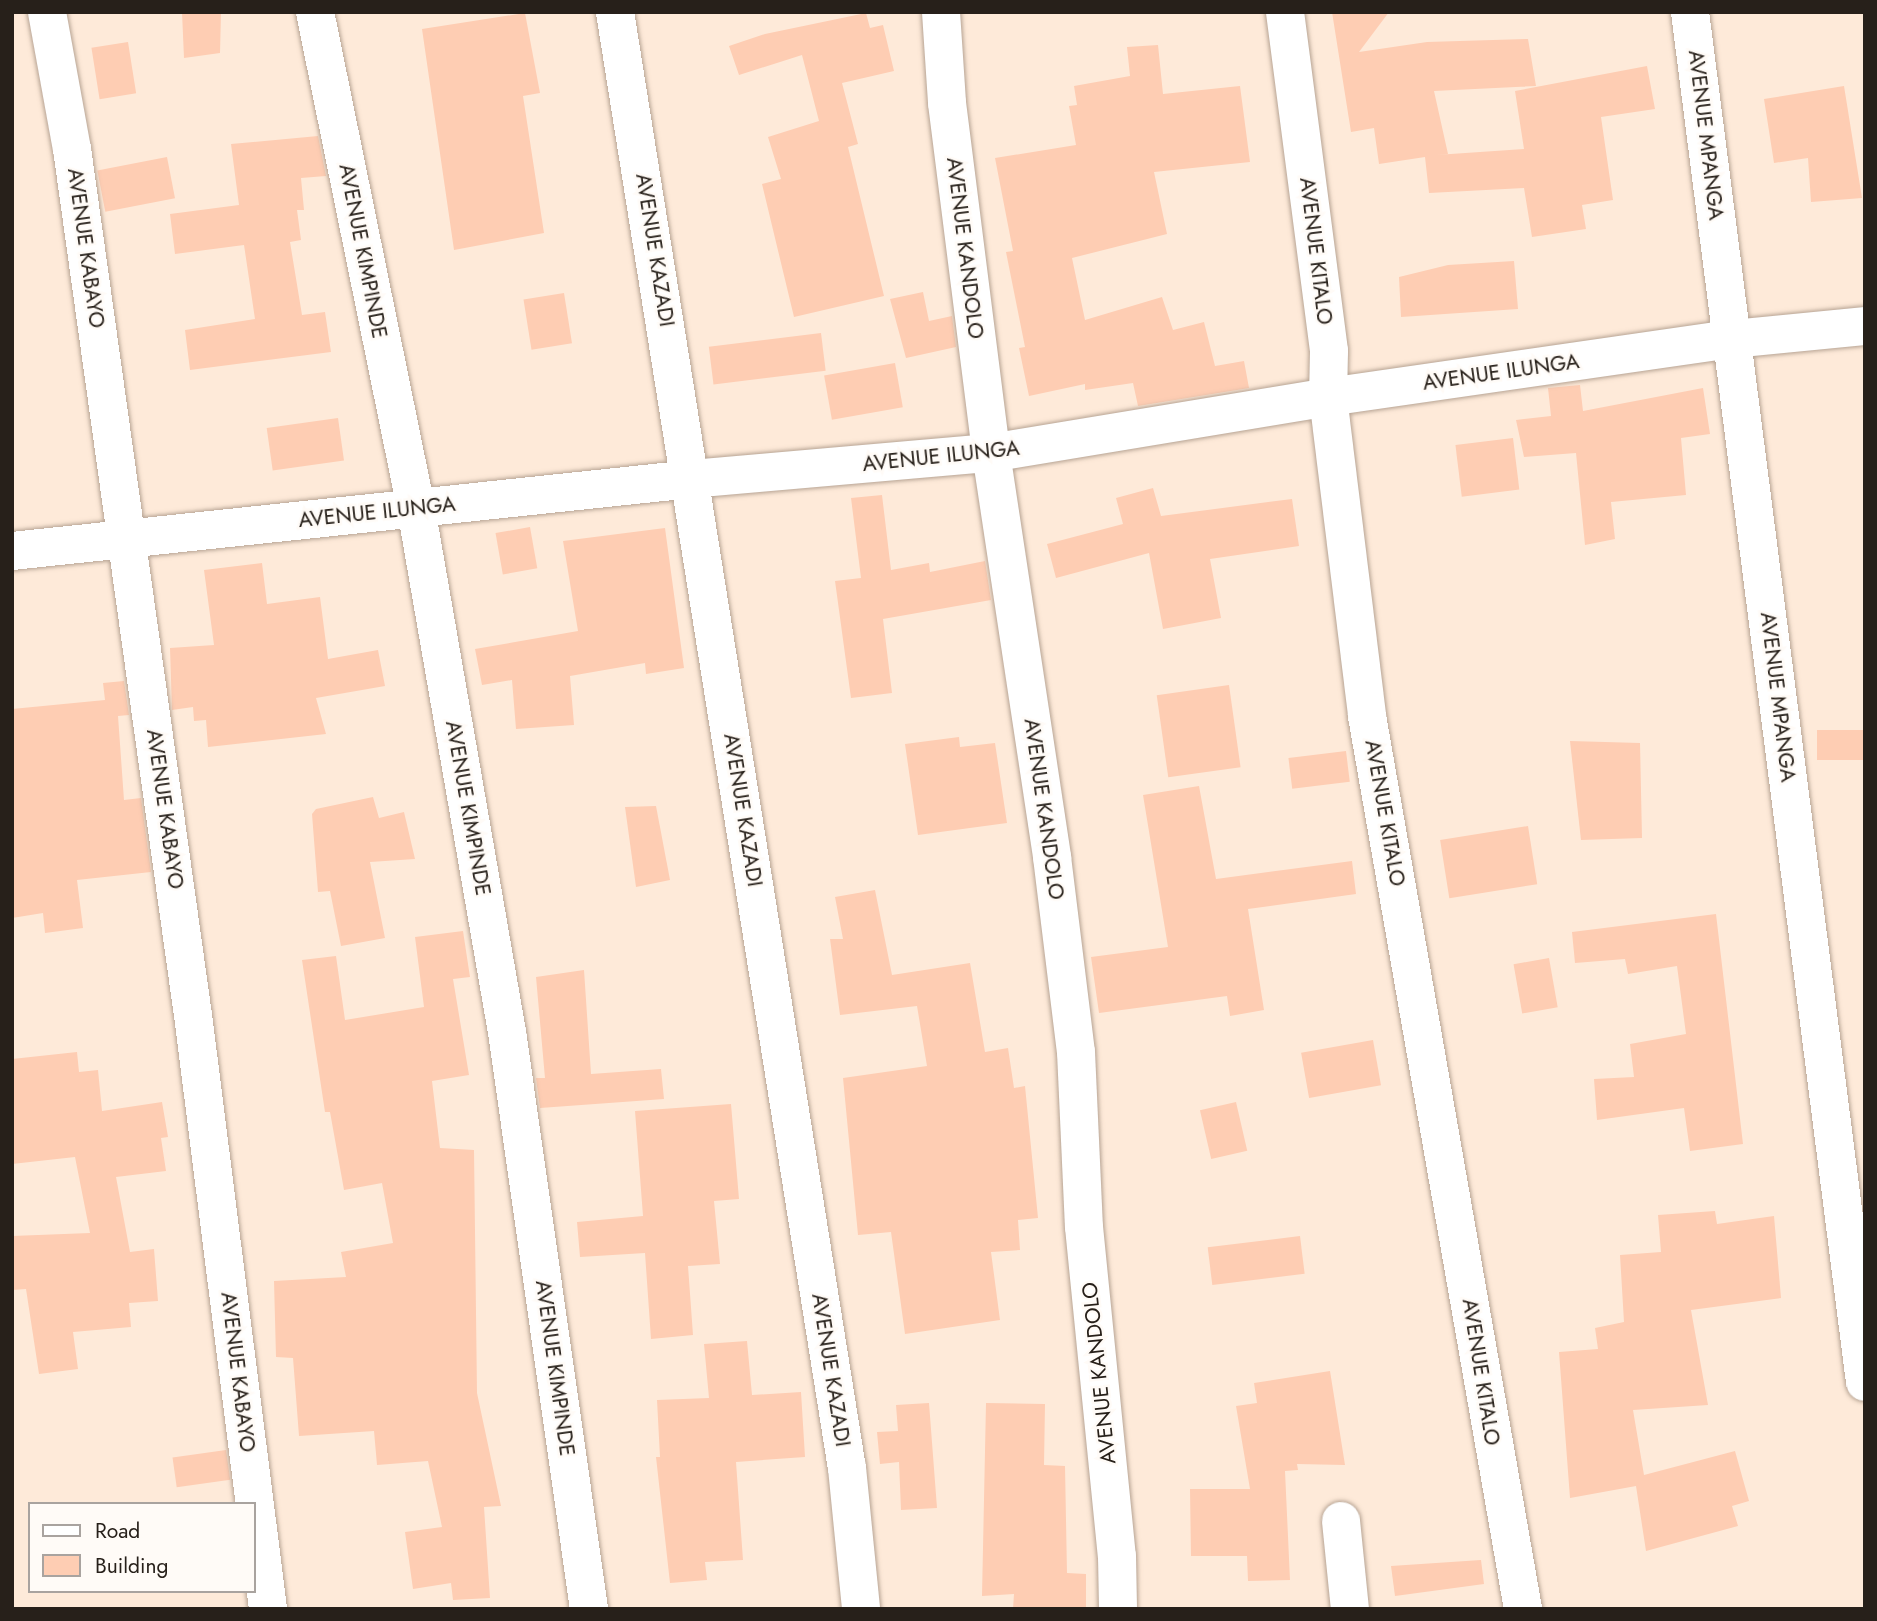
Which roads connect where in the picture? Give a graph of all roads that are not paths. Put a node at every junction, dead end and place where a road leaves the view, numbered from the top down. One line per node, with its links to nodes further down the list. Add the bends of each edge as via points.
1 (47, 12): 13 (street, AVENUE KABAYO, via 72,149)
2 (315, 12): 12 (street, AVENUE KIMPINDE)
3 (615, 12): 11 (street, AVENUE KAZADI)
4 (941, 12): 10 (street, AVENUE KANDOLO, via 947,103)
5 (1285, 12): 9 (street, AVENUE KITALO, via 1329,351)
6 (1690, 12): 8 (street, AVENUE MPANGA)
7 (1865, 326): 8 (street, AVENUE ILUNGA)
8 (1732, 339): 9 (street, AVENUE ILUNGA); 15 (street, AVENUE MPANGA)
9 (1328, 397): 10 (street, AVENUE ILUNGA); 24 (street, AVENUE KITALO, via 1367,716)
10 (991, 453): 11 (street, AVENUE ILUNGA); 22 (street, AVENUE KANDOLO, via 1052,857 1076,1052 1084,1227 1117,1556)
11 (691, 479): 12 (street, AVENUE ILUNGA); 21 (street, AVENUE KAZADI, via 846,1468)
12 (415, 508): 13 (street, AVENUE ILUNGA); 20 (street, AVENUE KIMPINDE, via 507,1032)
13 (127, 538): 14 (street, AVENUE ILUNGA); 16 (street, AVENUE KABAYO, via 194,1015)
14 (12, 551)
15 (1865, 1382)
16 (255, 1502)
17 (256, 1513): 19 (street, AVENUE KABAYO)
18 (1341, 1521): 23 (street)
19 (268, 1609)
20 (589, 1609)
21 (861, 1609)
22 (1118, 1609)
23 (1350, 1609)
24 (1523, 1609)

